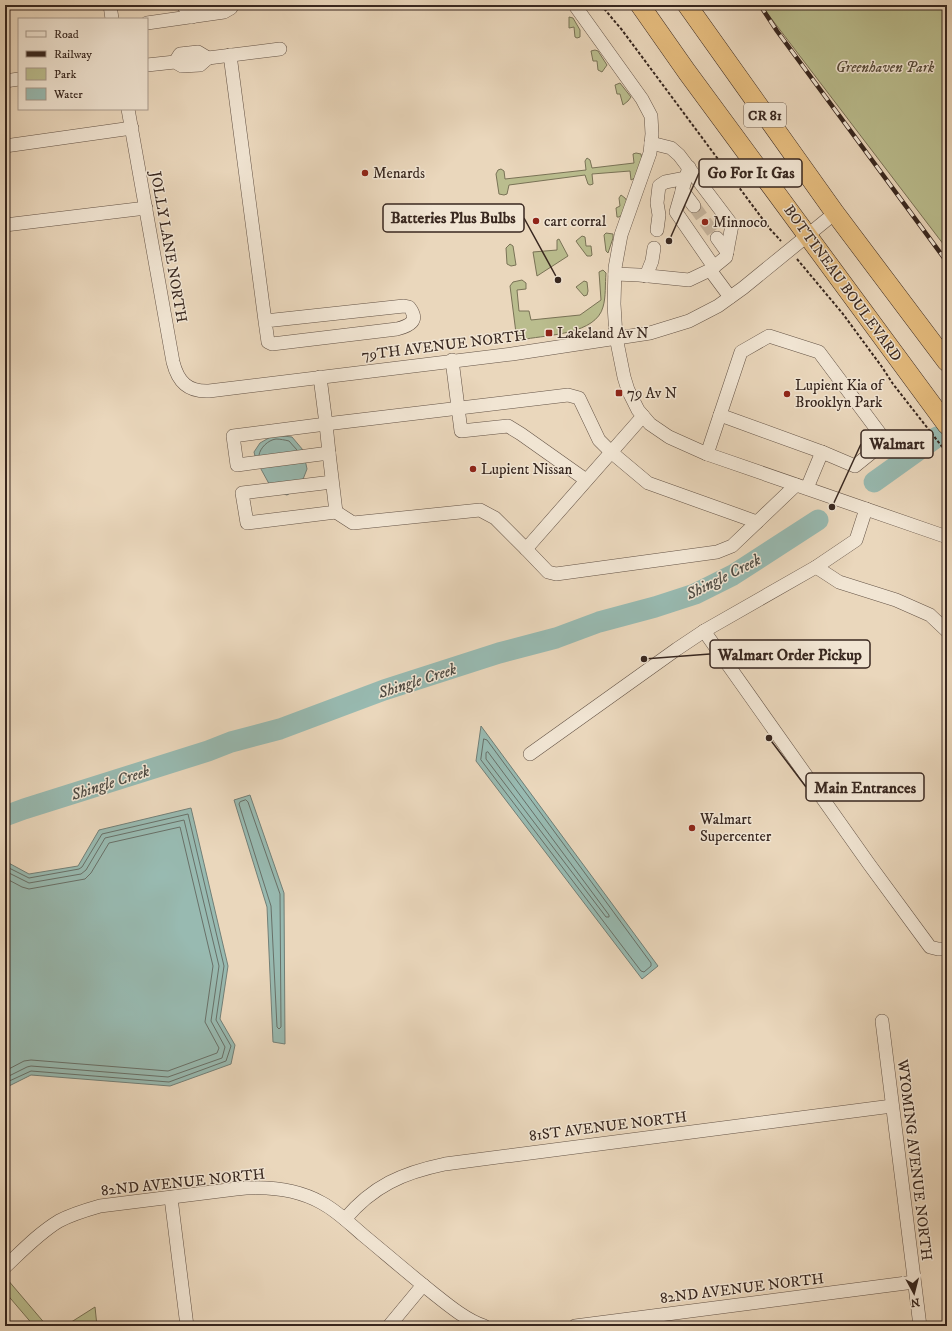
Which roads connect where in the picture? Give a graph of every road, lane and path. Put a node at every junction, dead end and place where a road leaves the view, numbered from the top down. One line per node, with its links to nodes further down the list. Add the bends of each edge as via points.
1 (110, 5): 9 (street)
2 (183, 5): 8 (street)
3 (232, 5): 8 (street, via 224,12)
4 (601, 5): 29 (path, via 770,229)
5 (640, 5): 26 (highway, BOTTINEAU BOULEVARD / CR 81)
6 (687, 5): 23 (highway, CR 81)
7 (576, 6): 18 (street, via 642,99 651,116)
8 (192, 17): 10 (street)
9 (112, 18)
10 (148, 23)
11 (280, 49): 12 (street)
12 (230, 55): 13 (street, via 208,58 200,65 182,66 175,62); 35 (street)
13 (148, 65)
14 (18, 79): 15 (street)
15 (5, 80)
16 (128, 110): 17 (street, JOLLY LANE NORTH)
17 (132, 128): 19 (street); 22 (street, JOLLY LANE NORTH)
18 (651, 142): 20 (street, via 671,148 679,155); 32 (street, via 650,153 621,235)
19 (5, 146)
20 (685, 178): 21 (street); 25 (street, via 664,182 659,186); 30 (street, via 732,225); 31 (street, via 676,212)
21 (694, 206)
22 (146, 208): 24 (street); 40 (street, JOLLY LANE NORTH, via 173,362 180,380)
23 (835, 213): 26 (street, 79TH AVENUE NORTH); 38 (highway, CR 81)
24 (5, 225)
25 (657, 230)
26 (807, 235): 29 (street, 79TH AVENUE NORTH); 45 (highway, BOTTINEAU BOULEVARD / CR 81)
27 (717, 238): 30 (street)
28 (654, 248): 33 (street)
29 (789, 250): 34 (street, 79TH AVENUE NORTH); 49 (path, via 843,314)
30 (727, 252): 31 (street, via 726,258)
31 (712, 269): 33 (street, via 687,281); 34 (street)
32 (615, 274): 33 (street); 36 (street)
33 (646, 276)
34 (730, 297): 36 (street, 79TH AVENUE NORTH, via 689,321 650,333)
35 (265, 321): 35 (street, via 404,306 409,307 414,319 406,327 397,329 272,344 268,342)
36 (616, 337): 37 (street, 79TH AVENUE NORTH, via 512,354); 43 (street, via 628,390)
37 (452, 360): 39 (street, 79TH AVENUE NORTH); 41 (street)
38 (947, 362)
39 (320, 377): 40 (street, 79TH AVENUE NORTH, via 209,391); 44 (street)
40 (187, 387)
41 (458, 408): 44 (street); 46 (street, via 568,395 580,398 599,440); 51 (street, via 461,431 508,426)
42 (720, 415): 47 (street); 47 (street, via 741,352 769,336 819,352 881,435 881,445 854,466); 50 (street)
43 (643, 416): 46 (street); 50 (street, via 669,437)
44 (326, 424): 48 (street); 48 (street, via 233,436 237,465)
45 (947, 425)
46 (611, 452): 51 (street); 56 (street, via 648,483)
47 (822, 452): 53 (street)
48 (329, 453): 52 (street)
49 (947, 453)
50 (707, 454): 53 (street)
51 (586, 480): 58 (street)
52 (332, 482): 55 (street); 55 (street, via 242,493 246,523)
53 (802, 486): 54 (street); 56 (street)
54 (866, 509): 57 (street); 59 (street, via 856,540)
55 (336, 512): 58 (street, via 353,523 480,510 495,518)
56 (758, 522): 58 (street, via 732,546 717,552 556,574 548,572)
57 (947, 537)
58 (526, 549)
59 (816, 567): 60 (street); 61 (street, via 839,582 896,600 930,615)
60 (704, 631): 62 (street); 63 (street, via 868,864 930,946)
61 (947, 631)
62 (530, 754)
63 (947, 949)
64 (882, 1021): 65 (street, WYOMING AVENUE NORTH)
65 (892, 1106): 67 (street, 81ST AVENUE NORTH, via 444,1164 421,1169 386,1184 357,1205); 69 (street, WYOMING AVENUE NORTH)
66 (171, 1198): 67 (street, 82ND AVENUE NORTH, via 256,1187 278,1189 322,1203); 68 (street, 82ND AVENUE NORTH, via 100,1206 80,1212 42,1233); 71 (street)
67 (345, 1219): 70 (street, 82ND AVENUE NORTH)
68 (5, 1268)
69 (914, 1282): 74 (street, 82ND AVENUE NORTH); 75 (street, WYOMING AVENUE NORTH)
70 (423, 1285): 72 (street); 73 (street, 82ND AVENUE NORTH, via 465,1317)
71 (187, 1326)
72 (389, 1326)
73 (484, 1326)
74 (575, 1326)
75 (920, 1326)

